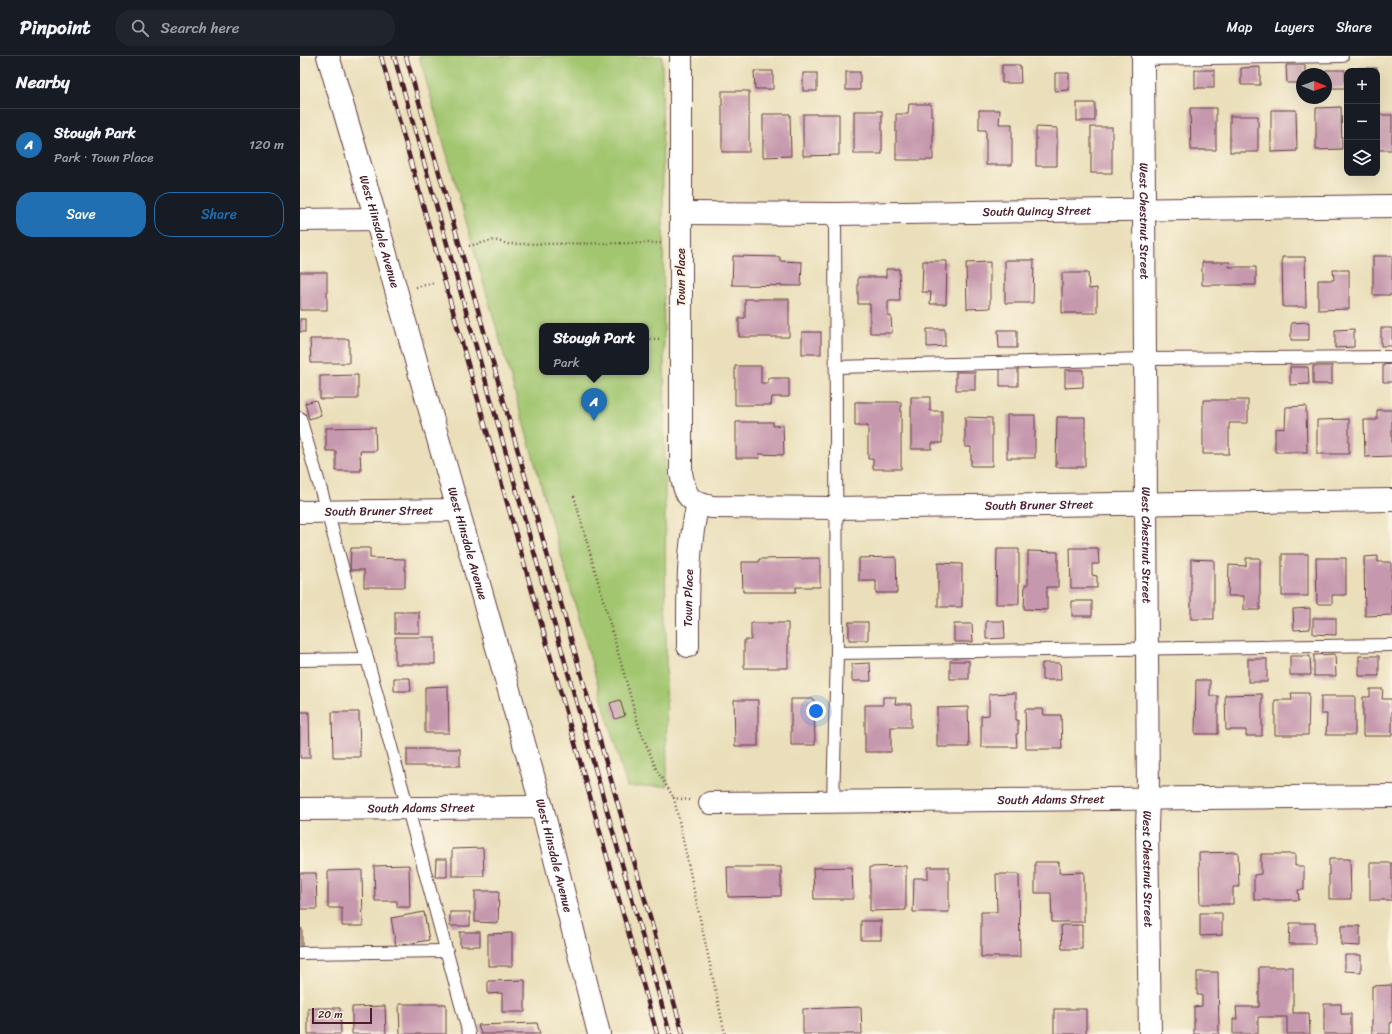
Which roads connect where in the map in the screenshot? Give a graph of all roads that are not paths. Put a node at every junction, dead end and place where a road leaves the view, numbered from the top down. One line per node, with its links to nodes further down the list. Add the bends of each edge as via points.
1 (328, 56): 9 (street, West Hinsdale Avenue)
2 (682, 56): 7 (street, Town Place)
3 (1342, 56): 4 (lane)
4 (1143, 58): 6 (street, West Chestnut Street)
5 (1392, 206): 6 (street, South Quincy Street)
6 (1145, 210): 8 (street, South Quincy Street); 12 (street, West Chestnut Street)
7 (681, 212): 8 (street, South Quincy Street); 15 (street, Town Place, via 681,473 684,487)
8 (835, 214): 13 (lane)
9 (376, 219): 10 (street); 19 (street, West Hinsdale Avenue)
10 (300, 220)
11 (1392, 357): 12 (lane)
12 (1145, 359): 13 (lane); 17 (street, West Chestnut Street)
13 (836, 367): 18 (lane)
14 (300, 418): 20 (lane)
15 (693, 500): 18 (street, South Bruner Street, via 719,507); 23 (street, Town Place)
16 (1392, 500): 17 (street, South Bruner Street)
17 (1146, 502): 18 (street, South Bruner Street); 24 (street, West Chestnut Street)
18 (835, 508): 25 (lane)
19 (458, 510): 20 (street, South Bruner Street); 32 (street, West Hinsdale Avenue)
20 (327, 511): 21 (street, South Bruner Street); 26 (lane)
21 (300, 512)
22 (1392, 645): 24 (lane)
23 (688, 646)
24 (1146, 648): 25 (lane); 29 (street, West Chestnut Street)
25 (837, 653): 30 (lane)
26 (367, 659): 27 (lane); 33 (lane)
27 (300, 660)
28 (1392, 796): 29 (street, South Adams Street)
29 (1148, 799): 30 (street, South Adams Street); 39 (street, West Chestnut Street)
30 (833, 802): 31 (street, South Adams Street)
31 (710, 803)
32 (542, 807): 33 (street, South Adams Street); 38 (street, West Hinsdale Avenue)
33 (408, 808): 34 (street, South Adams Street); 35 (lane)
34 (300, 810)
35 (446, 951): 36 (lane); 37 (lane)
36 (300, 953)
37 (469, 1034)
38 (599, 1034)
39 (1150, 1034)

